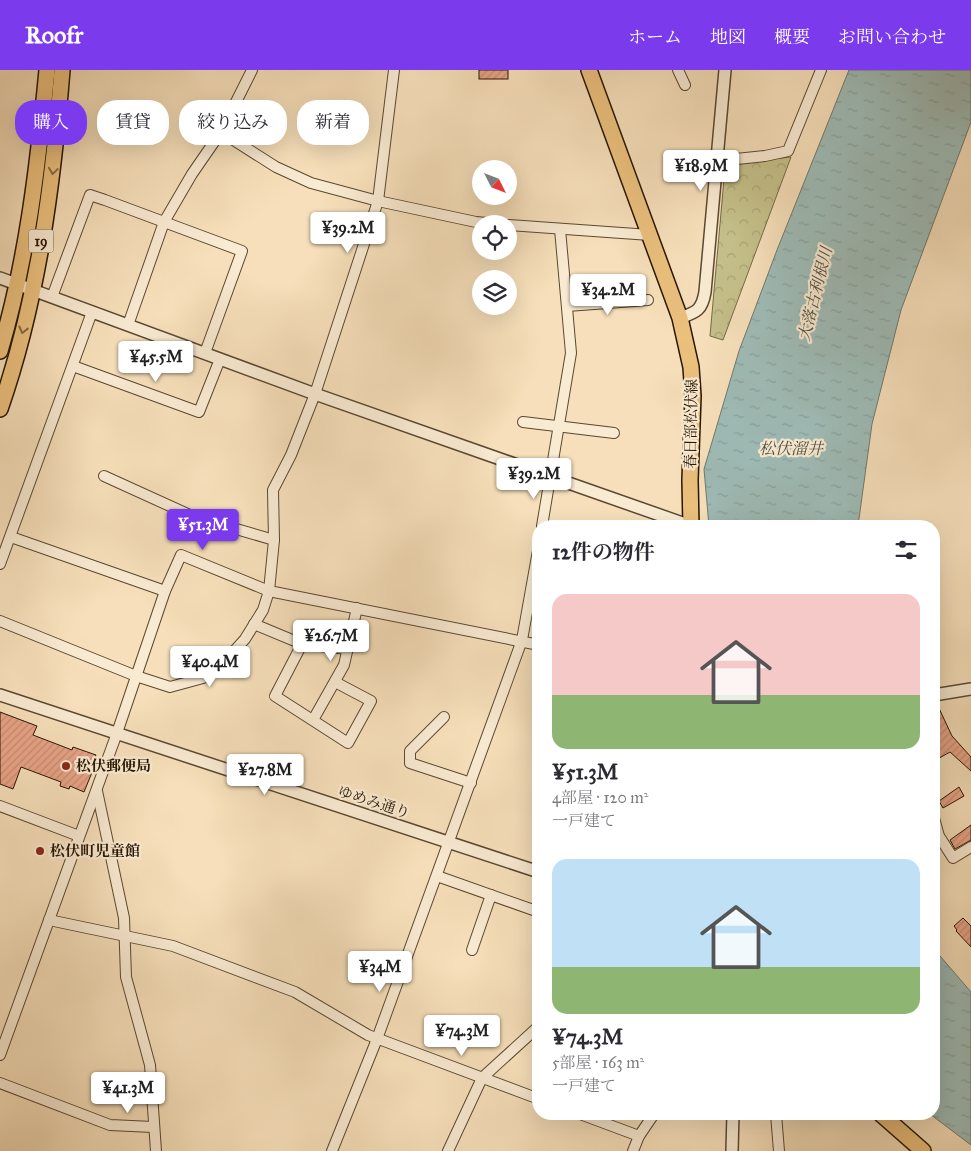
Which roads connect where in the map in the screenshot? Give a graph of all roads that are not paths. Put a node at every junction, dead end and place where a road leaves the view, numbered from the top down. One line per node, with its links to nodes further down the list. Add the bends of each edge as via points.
1 (47, 70): 21 (main road, 19, via 39,151)
2 (62, 70): 22 (main road, 19, one-way to 22, via 56,147)
3 (252, 70): 10 (street)
4 (394, 70): 14 (street)
5 (589, 70): 19 (main road, 春日部松伏線)
6 (678, 70): 9 (street)
7 (725, 70): 13 (street)
8 (821, 70): 13 (street, via 788,151)
9 (685, 85)
10 (237, 100)
11 (212, 145): 16 (street)
12 (241, 145): 14 (street, via 276,167 311,183)
13 (717, 161): 27 (street, via 703,305 694,313)
14 (378, 200): 15 (street); 33 (street)
15 (472, 221)
16 (164, 222): 23 (street, via 90,195); 28 (street); 30 (street, via 242,250)
17 (517, 226): 18 (street)
18 (560, 229): 19 (street); 25 (street)
19 (650, 235): 27 (main road, 春日部松伏線)
20 (0, 278): 21 (street)
21 (17, 284): 22 (street); 29 (main road, 19)
22 (32, 290): 23 (street); 34 (main road, 19, one-way to 34)
23 (52, 297): 26 (street)
24 (648, 300): 25 (street)
25 (567, 306): 36 (street, via 571,353)
26 (92, 312): 28 (street); 32 (street)
27 (680, 318): 42 (main road, 春日部松伏線, via 691,367 693,396)
28 (128, 326): 30 (street)
29 (0, 352)
30 (205, 354): 31 (street)
31 (220, 359): 32 (street, via 198,412); 33 (street)
32 (73, 366): 43 (street)
33 (315, 394): 39 (street); 44 (street, via 273,490)
34 (0, 408)
35 (523, 422): 36 (street)
36 (559, 427): 37 (street); 39 (street)
37 (614, 433)
38 (104, 476): 44 (street, via 192,516)
39 (551, 478): 40 (street); 41 (street)
40 (543, 520)
41 (674, 520)
42 (691, 520)
43 (11, 537): 45 (street); 48 (street)
44 (274, 540): 47 (street)
45 (0, 564)
46 (532, 584): 52 (street)
47 (269, 590): 48 (street, via 181,556); 49 (street); 51 (street, via 263,610)
48 (165, 591): 56 (street)
49 (357, 608): 52 (street); 55 (street)
50 (0, 622): 56 (street)
51 (254, 624): 54 (street); 56 (street, via 219,668 204,678 170,686)
52 (522, 640): 53 (street); 64 (street)
53 (532, 643)
54 (302, 644): 55 (street); 62 (street, via 275,696)
55 (348, 649): 57 (street, via 344,666)
56 (136, 676): 63 (street)
57 (334, 682): 62 (street); 62 (street, via 371,701 348,743)
58 (971, 689): 60 (street)
59 (0, 694): 63 (street, ゆめみ通り)
60 (940, 694)
61 (444, 717): 64 (street, via 410,751 410,763)
62 (314, 720)
63 (117, 733): 65 (street); 69 (street, ゆめみ通り)
64 (471, 783): 69 (street)
65 (97, 790): 67 (street); 76 (street, via 124,918)
66 (0, 806): 67 (street)
67 (79, 836): 75 (street)
68 (940, 838): 70 (street, via 953,858)
69 (449, 842): 71 (street, ゆめみ通り); 72 (street)
70 (971, 847)
71 (532, 870)
72 (437, 876): 73 (street); 80 (street)
73 (490, 895): 74 (street); 77 (street)
74 (532, 910)
75 (49, 920): 76 (street); 79 (street)
76 (124, 935): 80 (street, via 173,946 295,992); 90 (street, via 126,978 150,1065)
77 (472, 950)
78 (532, 1032): 82 (street)
79 (3, 1035): 81 (street)
80 (377, 1039): 82 (street); 93 (street)
81 (0, 1055)
82 (482, 1078): 84 (street); 94 (street)
83 (0, 1083): 90 (street, via 110,1125)
84 (532, 1096)
85 (596, 1120): 91 (street)
86 (650, 1120): 91 (street)
87 (733, 1120): 96 (street)
88 (776, 1120): 97 (street)
89 (888, 1120): 98 (main road)
90 (153, 1127): 92 (street)
91 (639, 1136): 95 (street)
92 (156, 1151)
93 (332, 1151)
94 (448, 1151)
95 (633, 1151)
96 (732, 1151)
97 (778, 1151)
98 (923, 1151)

